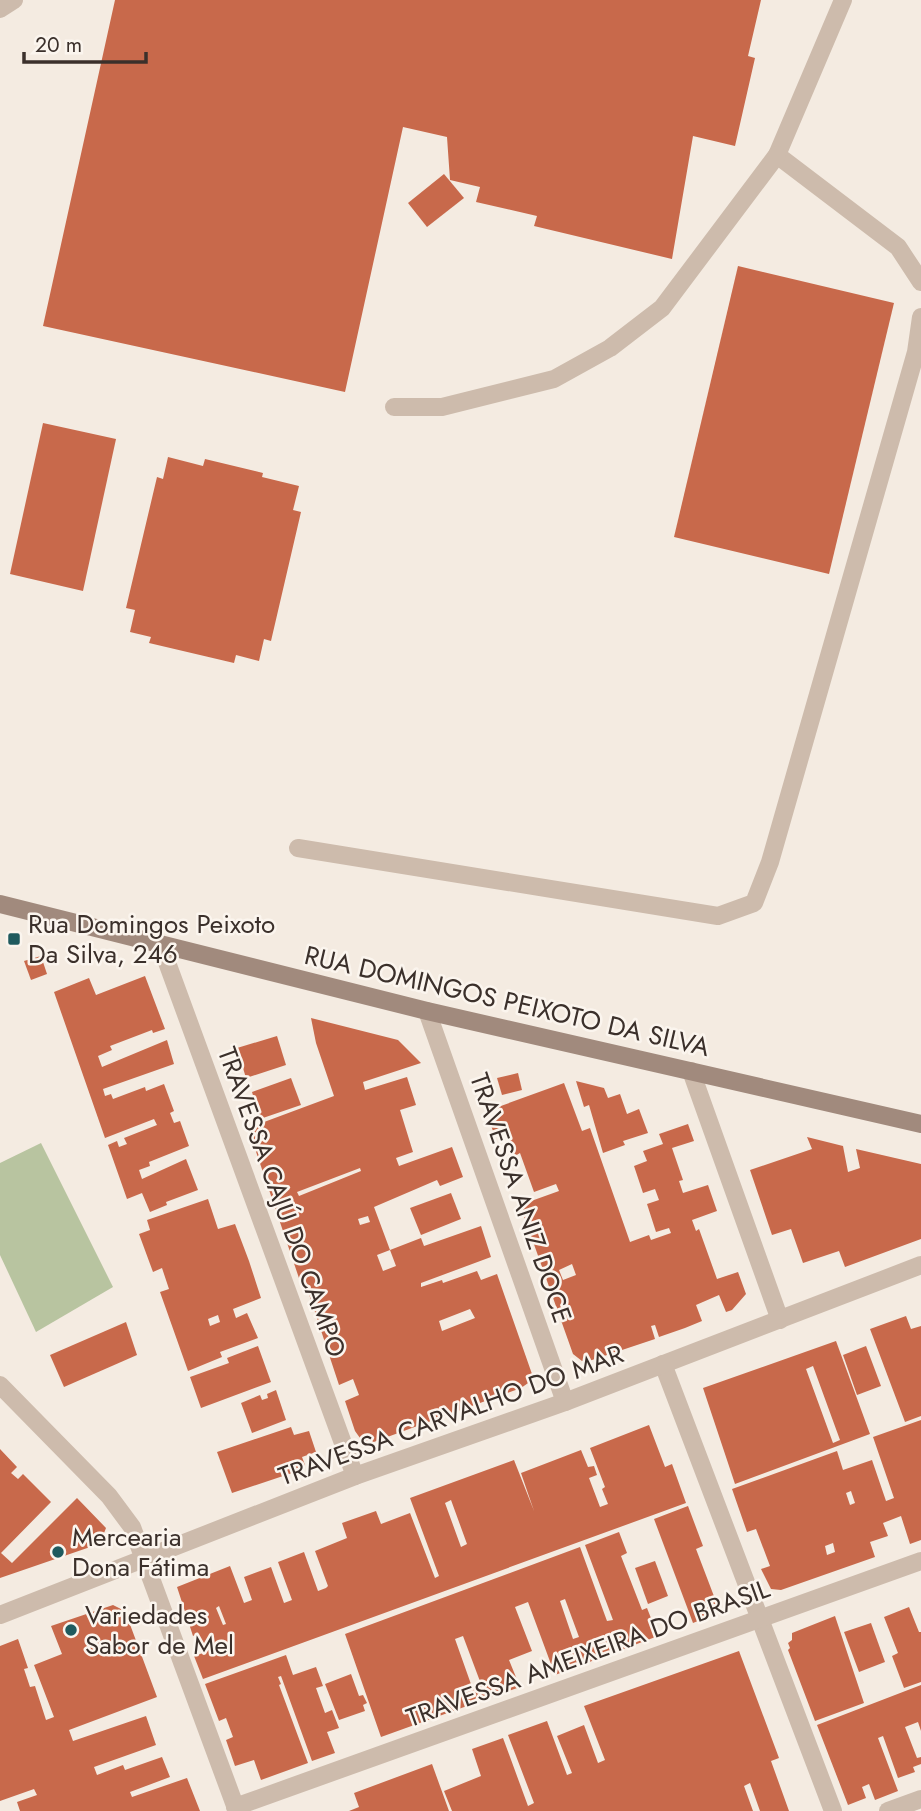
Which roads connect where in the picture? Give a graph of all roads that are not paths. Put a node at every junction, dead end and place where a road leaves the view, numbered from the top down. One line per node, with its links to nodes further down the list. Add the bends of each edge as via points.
1 (14, 0): 3 (street)
2 (844, 0): 4 (street)
3 (0, 9)
4 (777, 155): 5 (street, via 898,247); 7 (street, via 662,308 610,348 554,379 442,407)
5 (921, 282)
6 (921, 317): 8 (street, via 916,352 770,862 754,903 718,916)
7 (394, 407)
8 (298, 848)
9 (0, 904): 10 (main road, RUA DOMINGOS PEIXOTO DA SILVA)
10 (161, 946): 11 (main road, RUA DOMINGOS PEIXOTO DA SILVA); 19 (street, TRAVESSA CAJÚ DO CAMPO)
11 (427, 1012): 12 (main road, RUA DOMINGOS PEIXOTO DA SILVA); 18 (street, TRAVESSA ANIZ DOCE)
12 (691, 1071): 13 (main road, RUA DOMINGOS PEIXOTO DA SILVA); 15 (street)
13 (921, 1124)
14 (921, 1265): 15 (street, TRAVESSA CARVALHO DO MAR)
15 (780, 1320): 16 (street, TRAVESSA CARVALHO DO MAR)
16 (663, 1364): 18 (street, TRAVESSA CARVALHO DO MAR); 23 (street)
17 (0, 1385): 20 (street, via 122,1511)
18 (565, 1402): 19 (street, TRAVESSA CARVALHO DO MAR)
19 (355, 1476): 20 (street, TRAVESSA CARVALHO DO MAR)
20 (145, 1560): 22 (street, TRAVESSA CARVALHO DO MAR); 26 (street)
21 (921, 1560): 23 (street, TRAVESSA AMEIXEIRA DO BRASIL)
22 (0, 1615)
23 (761, 1618): 25 (street, TRAVESSA AMEIXEIRA DO BRASIL); 27 (street)
24 (921, 1799): 28 (street)
25 (275, 1803): 26 (street, TRAVESSA AMEIXEIRA DO BRASIL)
26 (236, 1809)
27 (833, 1811)
28 (888, 1811)

